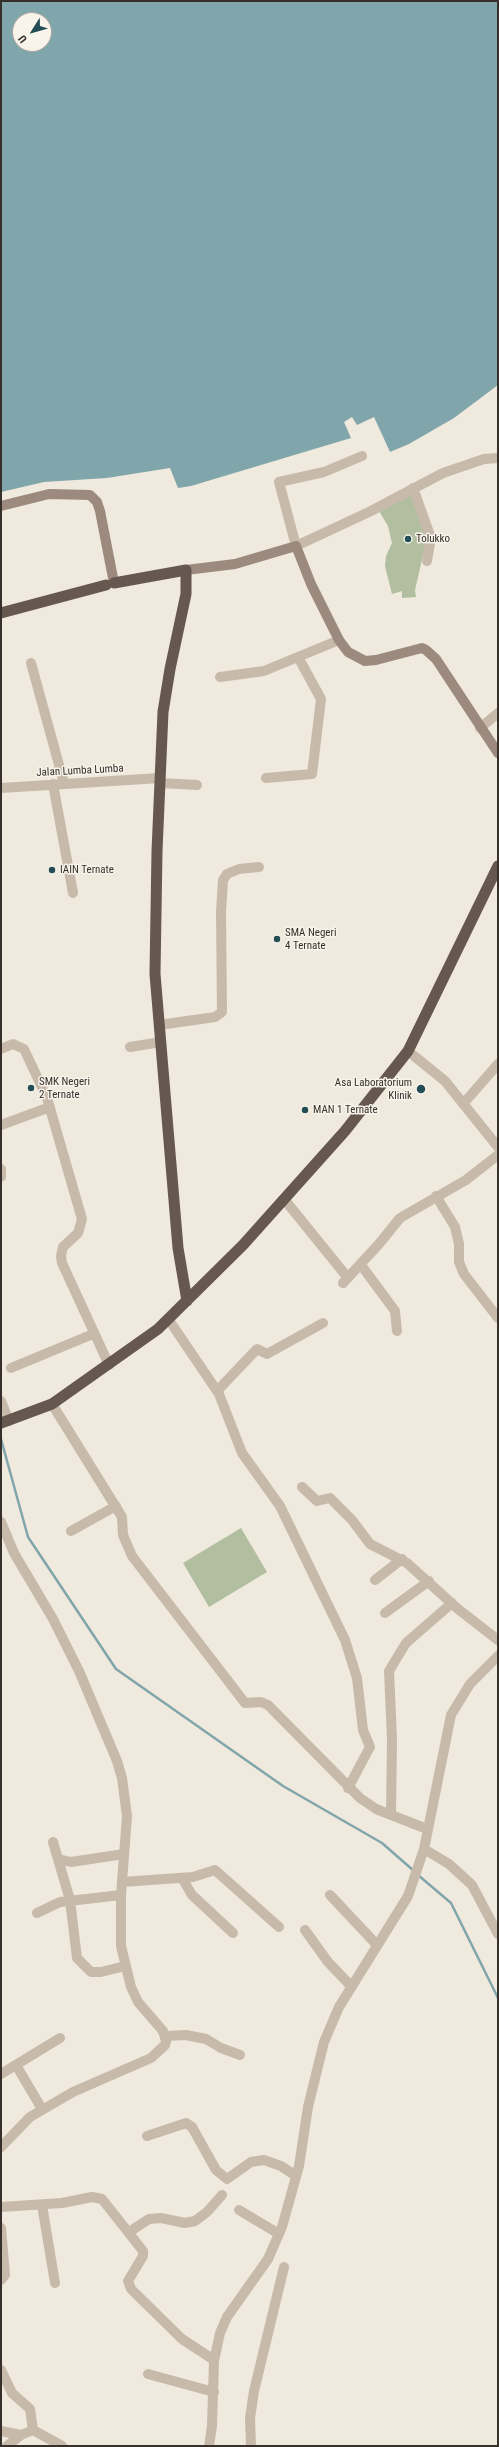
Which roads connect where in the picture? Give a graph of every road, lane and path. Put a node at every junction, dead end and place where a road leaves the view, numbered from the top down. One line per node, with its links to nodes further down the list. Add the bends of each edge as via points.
1 (362, 456): 5 (street, via 324,472 279,482)
2 (498, 458): 3 (street, via 484,459 458,467)
3 (413, 488): 5 (street); 6 (street, via 431,538)
4 (1, 506): 8 (main road, via 49,494 90,495 97,502 100,511)
5 (296, 546): 7 (main road, via 235,564); 10 (main road, via 311,584)
6 (427, 561)
7 (186, 570): 8 (highway); 18 (highway, via 186,594 163,712)
8 (110, 584): 9 (highway)
9 (1, 612)
10 (339, 640): 11 (street); 15 (main road, via 348,652 365,661 422,648 426,650 436,659)
11 (298, 657): 13 (street, via 264,671); 17 (street, via 320,699 312,774)
12 (31, 663): 19 (street)
13 (220, 676)
14 (498, 713): 15 (street)
15 (480, 728): 16 (main road)
16 (498, 753)
17 (266, 778)
18 (160, 781): 19 (street, Jalan Lumba Lumba); 21 (street, Jalan Lumba Lumba); 26 (highway, via 155,946)
19 (64, 783): 20 (street, Jalan Lumba Lumba)
20 (53, 784): 22 (street, Jalan Lumba Lumba); 25 (street)
21 (197, 785)
22 (1, 788)
23 (498, 866): 30 (highway)
24 (259, 867): 26 (street, via 239,869 226,874 223,880 222,1012 215,1017)
25 (73, 893)
26 (159, 1025): 27 (highway)
27 (161, 1042): 28 (street); 42 (highway, via 178,1248)
28 (130, 1047)
29 (1, 1049): 33 (street, via 13,1044 24,1049)
30 (408, 1051): 32 (street, via 445,1081); 40 (highway, via 345,1131)
31 (498, 1064): 32 (street)
32 (463, 1104): 35 (street)
33 (50, 1107): 34 (street); 47 (street, via 82,1219 78,1233 64,1246 61,1256)
34 (1, 1125)
35 (498, 1147)
36 (498, 1155): 39 (street, via 466,1180)
37 (1, 1169): 38 (street)
38 (1, 1177)
39 (436, 1196): 41 (street, via 400,1218); 43 (street, via 455,1227 459,1244 459,1262 464,1274)
40 (284, 1199): 41 (street, via 345,1280); 42 (highway)
41 (361, 1265): 46 (street, via 395,1311)
42 (187, 1301): 44 (highway)
43 (498, 1318)
44 (169, 1320): 48 (highway); 50 (street)
45 (323, 1323): 50 (street, via 269,1353 257,1349)
46 (397, 1331)
47 (93, 1334): 48 (street); 49 (street)
48 (109, 1365): 52 (highway)
49 (11, 1368)
50 (217, 1391): 65 (street, via 242,1453 280,1506 345,1640 357,1678 363,1730 370,1747)
51 (1, 1401): 53 (street)
52 (52, 1404): 53 (highway); 55 (street)
53 (5, 1422)
54 (302, 1487): 58 (street, via 317,1500 330,1498 352,1520 370,1544)
55 (116, 1506): 57 (street); 65 (street, via 122,1517 123,1535 132,1556 242,1700 249,1704 261,1702 268,1705 307,1742)
56 (1, 1522): 70 (street, via 14,1553 80,1671 118,1761 127,1816)
57 (71, 1531)
58 (402, 1560): 59 (street); 60 (street)
59 (374, 1580)
60 (429, 1581): 61 (street); 62 (street)
61 (452, 1603): 63 (street); 66 (street, via 406,1643 389,1671 392,1739)
62 (385, 1613)
63 (498, 1640)
64 (498, 1656): 67 (street, via 470,1684 451,1715)
65 (348, 1788): 66 (street, via 370,1805)
66 (391, 1815): 67 (street)
67 (427, 1829): 69 (street)
68 (53, 1842): 71 (street)
69 (422, 1852): 79 (street, via 449,1864 472,1885); 82 (street, via 408,1896)
70 (124, 1854): 71 (street, via 70,1862); 73 (street)
71 (58, 1859): 76 (street)
72 (182, 1878): 73 (street); 78 (street, via 199,1876 215,1870); 81 (street, via 192,1896)
73 (122, 1882): 74 (street)
74 (121, 1895): 76 (street); 83 (street, via 121,1946)
75 (330, 1895): 82 (street)
76 (70, 1900): 77 (street); 83 (street, via 77,1958 83,1966 91,1972 101,1972)
77 (37, 1913)
78 (279, 1927)
79 (497, 1928)
80 (305, 1930): 84 (street, via 328,1962)
81 (233, 1933)
82 (377, 1945): 84 (street)
83 (125, 1966): 85 (street, via 138,2002)
84 (351, 1986): 93 (street, via 335,2015 321,2051)
85 (166, 2036): 87 (street, via 186,2035 206,2039); 90 (street, via 165,2045 151,2058 73,2092)
86 (60, 2038): 88 (street)
87 (240, 2055)
88 (16, 2065): 89 (street); 90 (street)
89 (1, 2074)
90 (42, 2109): 92 (street, via 30,2117)
91 (147, 2136): 93 (street, via 186,2123 192,2127 216,2170 227,2179 256,2160 276,2164)
92 (1, 2147)
93 (296, 2176): 100 (street)
94 (222, 2195): 99 (street, via 195,2221 185,2223 161,2218 149,2219)
95 (42, 2205): 96 (street); 99 (street, via 99,2197); 103 (street)
96 (1, 2207)
97 (239, 2210): 100 (street)
98 (1, 2228): 102 (street, via 5,2275)
99 (129, 2232): 104 (street, via 144,2254 128,2281 131,2289 182,2339)
100 (279, 2234): 104 (street, via 268,2259 227,2317 220,2333)
101 (284, 2267): 114 (street, via 254,2391 250,2418)
102 (1, 2280)
103 (55, 2283)
104 (214, 2360): 107 (street)
105 (1, 2370): 108 (street, via 12,2393 30,2410)
106 (148, 2374): 107 (street)
107 (214, 2392): 113 (street)
108 (33, 2430): 110 (street); 112 (street)
109 (1, 2431): 110 (street)
110 (21, 2435): 111 (street)
111 (7, 2446)
112 (62, 2446)
113 (209, 2446)
114 (251, 2446)

